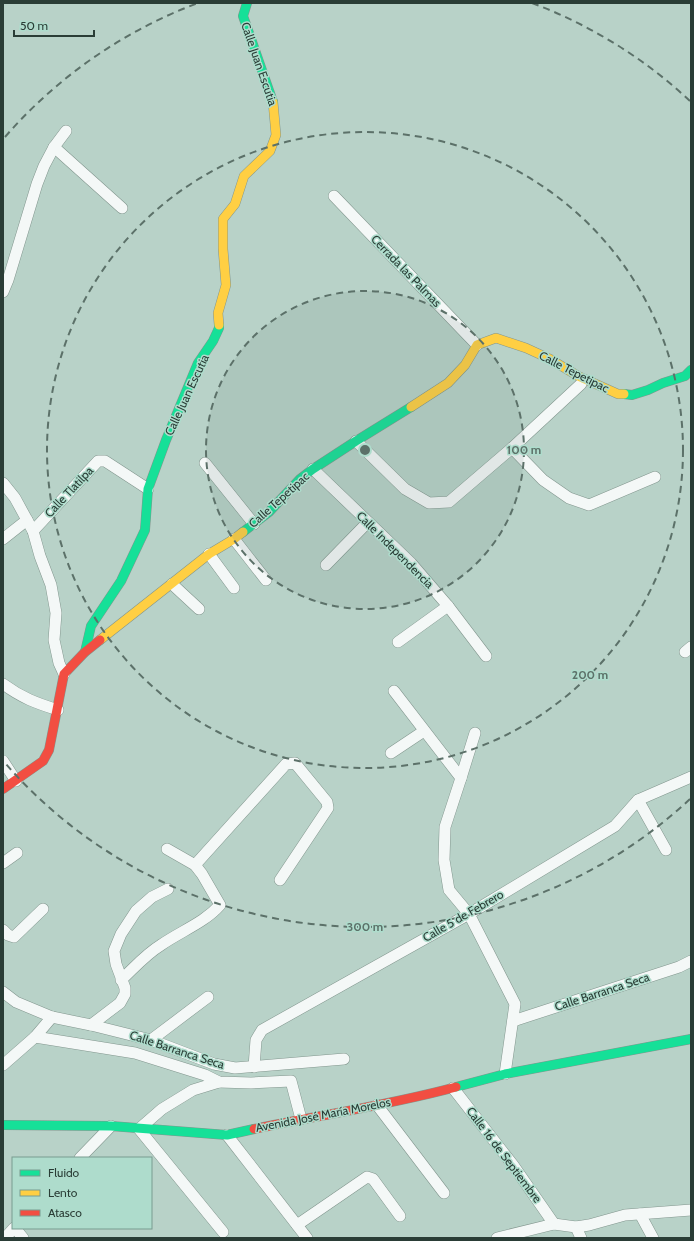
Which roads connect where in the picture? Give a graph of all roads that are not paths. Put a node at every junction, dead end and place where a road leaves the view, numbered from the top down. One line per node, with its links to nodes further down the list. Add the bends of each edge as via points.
1 (248, 3): 16 (street, Calle Juan Escutia, via 243,16 274,103 276,135 270,151 244,176 235,204 223,219 226,285 218,313 218,328 213,341 198,363)
2 (66, 132): 3 (street)
3 (54, 147): 5 (street); 6 (street, via 37,184)
4 (334, 196): 7 (street, Cerrada las Palmas)
5 (122, 208)
6 (3, 292)
7 (477, 345): 8 (street, Calle Tepetipac, via 496,338 526,348 618,394 637,394 685,376); 10 (street, Calle Tepetipac, via 465,365 448,383)
8 (691, 370)
9 (581, 384): 11 (street)
10 (356, 441): 11 (street, via 404,489 429,503 449,502); 13 (street, Calle Tepetipac)
11 (512, 448): 14 (street, via 543,480 569,498 589,505)
12 (205, 463): 19 (street)
13 (313, 469): 18 (street, Calle Independencia); 19 (street, Calle Tepetipac)
14 (655, 477)
15 (3, 484): 17 (street, Calle Tlatilpa, via 15,498)
16 (148, 489): 20 (street, Calle Tlatilpa, via 105,461 98,461); 31 (street, Calle Juan Escutia, via 145,530 121,581 91,626)
17 (27, 520): 20 (street, Calle Tlatilpa); 21 (street)
18 (368, 522): 24 (street); 28 (street, Calle Independencia, via 411,563)
19 (254, 524): 22 (street, Calle Tepetipac)
20 (33, 531): 33 (street, Calle Tlatilpa, via 51,585 56,613 54,640)
21 (3, 539)
22 (234, 539): 23 (street, Calle Tepetipac); 25 (street)
23 (209, 554): 26 (street, Calle Tepetipac); 27 (street)
24 (326, 565)
25 (266, 580)
26 (172, 584): 29 (street); 31 (street, Calle Tepetipac)
27 (234, 588)
28 (448, 606): 30 (street); 32 (street, Calle Independencia)
29 (199, 609)
30 (398, 642)
31 (85, 652): 33 (street, Calle Tepetipac)
32 (486, 656)
33 (64, 674): 36 (street)
34 (3, 684): 36 (street, via 35,703)
35 (394, 691): 37 (street)
36 (58, 710): 43 (street, via 49,750 43,761)
37 (424, 731): 39 (street); 42 (street)
38 (475, 733): 42 (street)
39 (391, 753)
40 (3, 761): 43 (street)
41 (691, 777): 45 (street, Calle 5 de Febrero)
42 (461, 778): 54 (street, via 445,827 444,860 449,890)
43 (16, 780): 44 (street)
44 (3, 789)
45 (638, 800): 47 (street); 54 (street, Calle 5 de Febrero, via 615,826)
46 (167, 849): 50 (street)
47 (666, 850)
48 (17, 853): 49 (street)
49 (3, 863)
50 (195, 865): 51 (street, via 286,764 295,763 327,802 328,808); 57 (street, via 220,905 187,930 160,945)
51 (280, 880)
52 (168, 889): 57 (street, via 152,897 136,911 121,934 114,951)
53 (43, 909): 55 (street, via 14,937)
54 (469, 914): 61 (street, via 515,1004); 68 (street, Calle 5 de Febrero, via 262,1030 256,1040)
55 (3, 930)
56 (691, 961): 61 (street, Calle Barranca Seca)
57 (121, 980): 62 (street, via 125,994 120,1003)
58 (3, 992): 60 (street, Calle Barranca Seca, via 16,1002)
59 (208, 997): 65 (street)
60 (52, 1017): 62 (street, Calle Barranca Seca); 63 (street)
61 (513, 1021): 69 (street)
62 (92, 1025): 65 (street, Calle Barranca Seca)
63 (35, 1037): 67 (street); 70 (street, via 135,1053)
64 (691, 1039): 69 (street, Avenida José María Morelos)
65 (151, 1040): 68 (street, Calle Barranca Seca, via 214,1064 235,1068)
66 (344, 1059): 68 (street, Calle Barranca Seca)
67 (3, 1065)
68 (254, 1067)
69 (505, 1074): 71 (street, Avenida José María Morelos)
70 (219, 1082): 73 (street, via 291,1081); 76 (street, via 193,1090 162,1109)
71 (453, 1088): 72 (street, Avenida José María Morelos); 83 (street, Calle 16 de Septiembre, via 513,1165)
72 (377, 1105): 73 (street, Avenida José María Morelos); 79 (street)
73 (301, 1119): 77 (street, Avenida José María Morelos)
74 (3, 1124): 75 (street, Avenida José María Morelos)
75 (111, 1126): 76 (street, Avenida José María Morelos); 78 (street)
76 (139, 1129): 77 (street, Avenida José María Morelos); 88 (street)
77 (227, 1135): 84 (street)
78 (81, 1157)
79 (444, 1193)
80 (691, 1210): 81 (street)
81 (640, 1214): 85 (street, via 618,1216); 94 (street)
82 (400, 1216): 84 (street, via 373,1179 367,1177)
83 (554, 1224): 85 (street); 92 (street)
84 (297, 1225): 91 (street)
85 (576, 1227): 93 (street)
86 (14, 1229): 89 (street)
87 (16, 1229): 90 (street)
88 (223, 1232)
89 (5, 1238)
90 (23, 1238)
91 (307, 1238)
92 (497, 1238)
93 (581, 1238)
94 (653, 1238)

